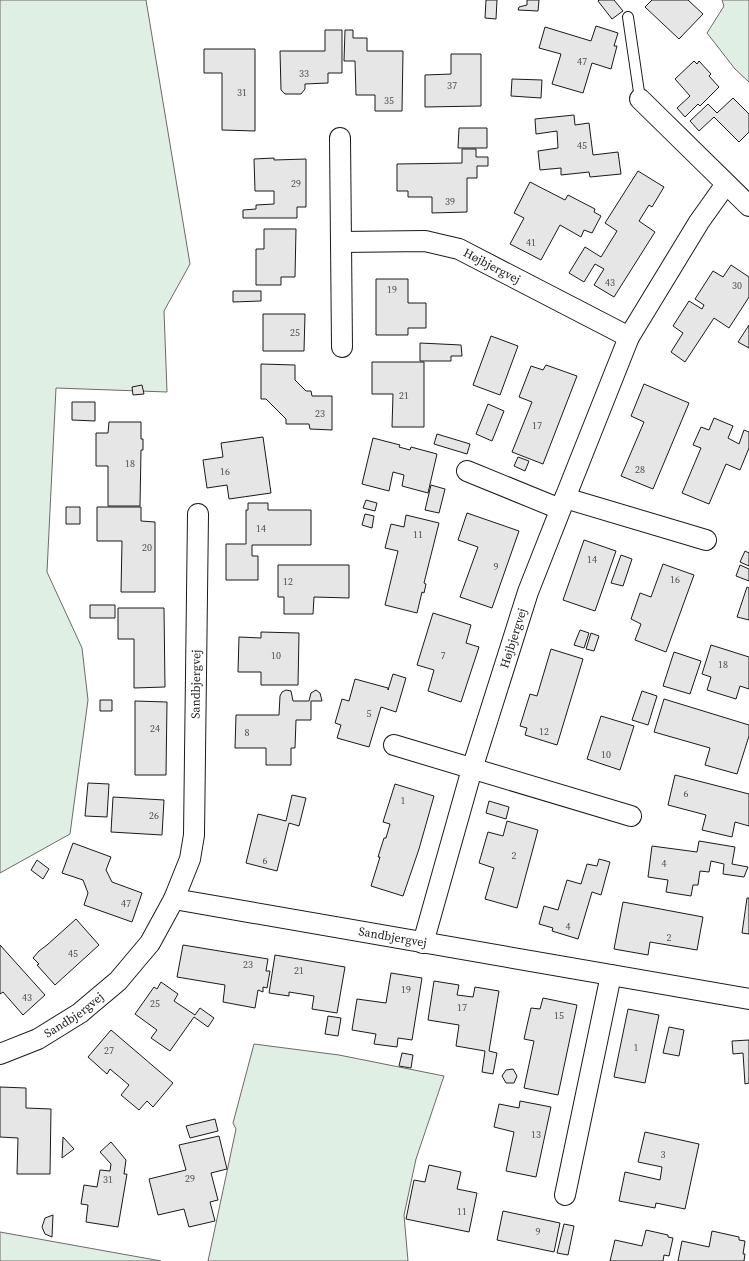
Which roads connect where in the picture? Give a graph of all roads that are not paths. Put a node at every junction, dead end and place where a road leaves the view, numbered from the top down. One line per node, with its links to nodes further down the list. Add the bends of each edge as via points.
1 (628, 17): 2 (lane)
2 (640, 99): 4 (street)
3 (340, 138): 6 (street)
4 (726, 184): 5 (street); 7 (street, Højbjergvej)
5 (749, 206)
6 (341, 242): 7 (street, Højbjergvej, via 425,241 459,249); 8 (street)
7 (629, 337): 10 (street, Højbjergvej)
8 (342, 347)
9 (467, 471): 10 (street)
10 (563, 503): 12 (street); 14 (street, Højbjergvej, via 528,592)
11 (198, 514): 16 (street, Sandbjergvej, via 194,835 190,859)
12 (706, 540)
13 (394, 745): 14 (street)
14 (472, 769): 15 (street); 17 (street, Højbjergvej)
15 (631, 816)
16 (174, 899): 17 (street, Sandbjergvej); 20 (street, Sandbjergvej, via 150,943 118,981 80,1013 38,1039)
17 (423, 943): 18 (street, Sandbjergvej)
18 (611, 975): 19 (street, Sandbjergvej); 21 (street)
19 (749, 999)
20 (0, 1054)
21 (565, 1195)

